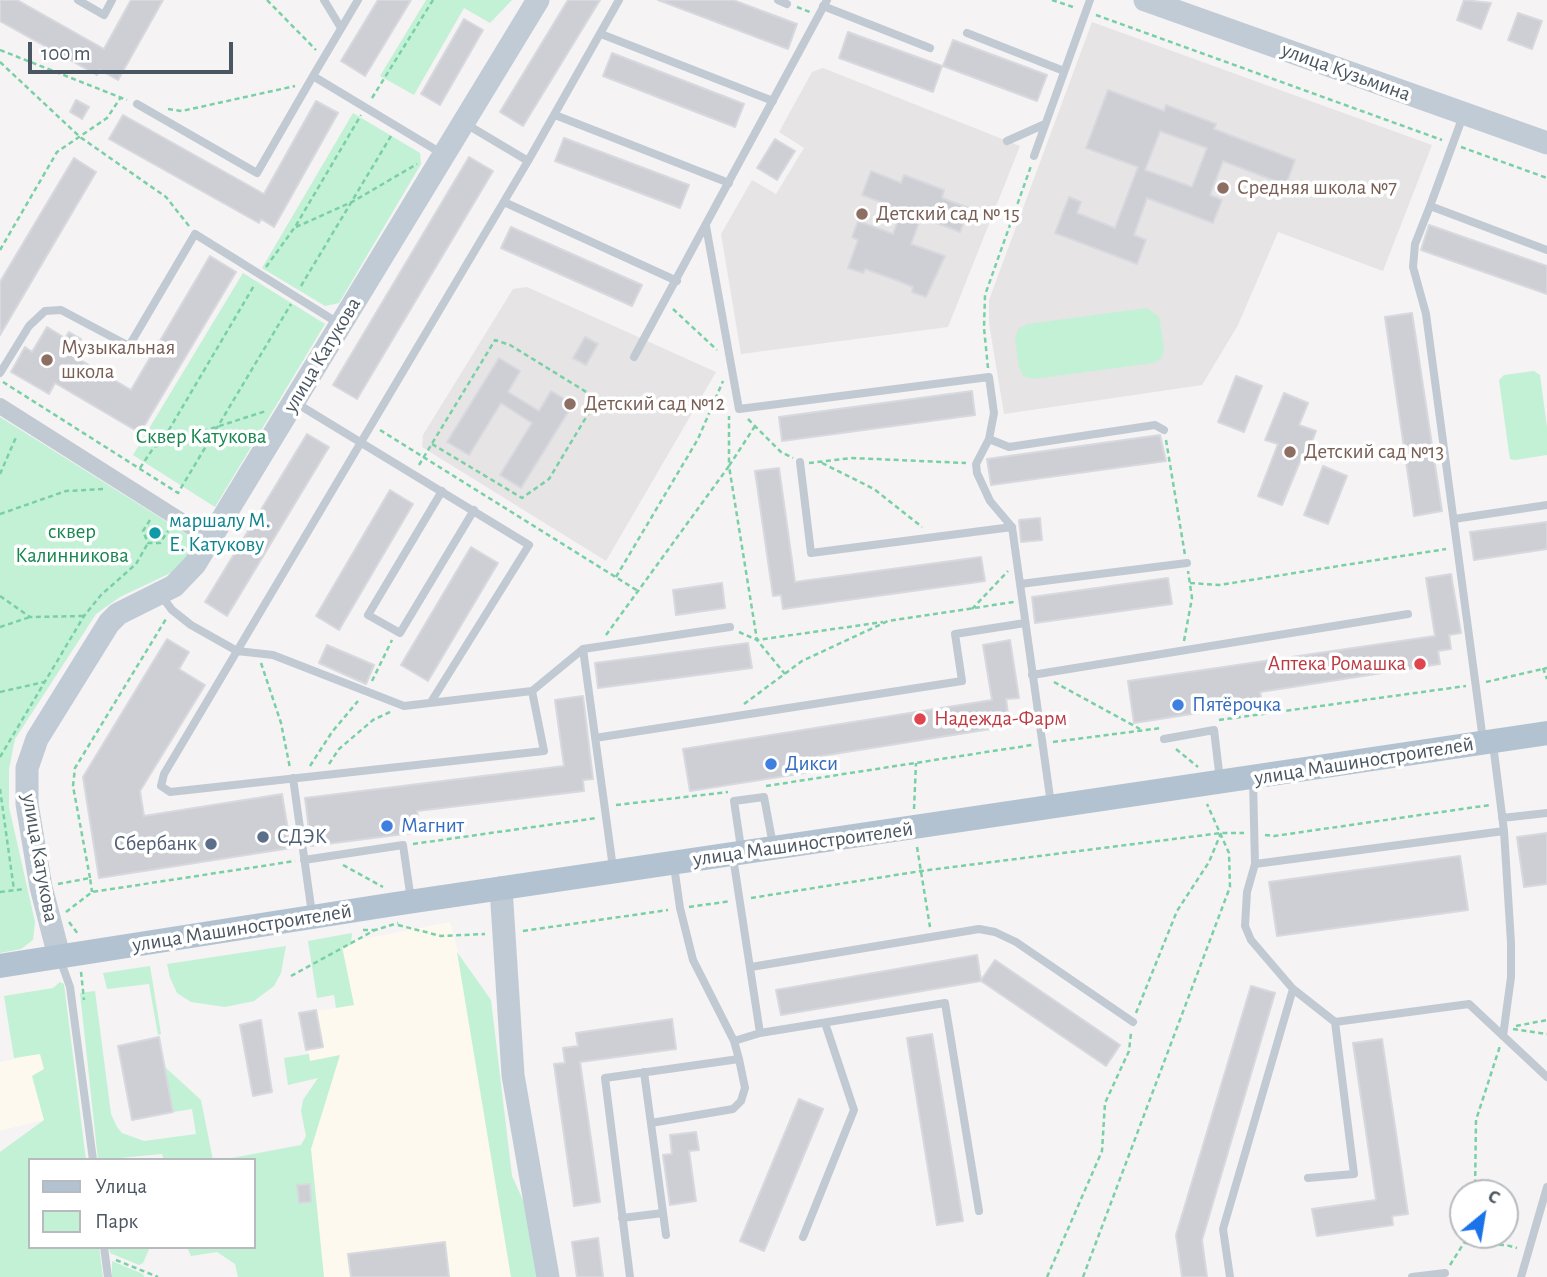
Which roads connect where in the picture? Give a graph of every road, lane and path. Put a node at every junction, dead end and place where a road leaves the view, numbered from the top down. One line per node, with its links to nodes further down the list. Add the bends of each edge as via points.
1 (79, 0): 2 (lane, via 104,15)
2 (113, 0)
3 (267, 0): 21 (path)
4 (324, 0): 16 (lane)
5 (358, 0): 16 (lane)
6 (433, 0): 28 (path)
7 (538, 0): 32 (street, улица Катукова)
8 (619, 0): 18 (lane)
9 (1052, 0): 14 (path)
10 (1090, 0): 14 (lane)
11 (1145, 0): 30 (street, улица Кузьмина)
12 (782, 2): 15 (path)
13 (825, 3): 15 (lane); 19 (lane)
14 (1086, 12): 23 (lane); 38 (path)
15 (819, 15): 26 (lane)
16 (341, 28): 21 (lane)
17 (967, 33): 23 (lane)
18 (601, 34): 26 (lane); 31 (lane)
19 (930, 48)
20 (0, 50): 25 (path)
21 (323, 59): 24 (lane)
22 (0, 62): 35 (path)
23 (1064, 71): 33 (lane)
24 (311, 80): 27 (lane, via 257,173); 28 (lane); 29 (path)
25 (121, 97): 27 (path); 35 (path, via 107,118)
26 (773, 101): 43 (lane)
27 (137, 104)
28 (365, 108): 40 (lane)
29 (182, 111)
30 (1464, 113): 37 (street, улица Кузьмина); 38 (lane)
31 (555, 115): 41 (lane); 43 (lane)
32 (463, 122): 40 (street, улица Катукова); 41 (lane)
33 (1045, 124): 36 (lane); 39 (lane)
34 (393, 132): 44 (path)
35 (80, 137): 49 (path, via 166,197); 50 (path, via 57,152)
36 (1007, 141)
37 (1547, 143)
38 (1453, 144): 42 (path); 46 (lane)
39 (1034, 156): 59 (path, via 985,295)
40 (433, 158): 44 (path); 55 (street, улица Катукова)
41 (528, 161): 45 (lane)
42 (1547, 178)
43 (729, 183): 47 (lane)
44 (352, 202): 48 (path); 53 (path)
45 (504, 202): 52 (lane); 65 (lane)
46 (1430, 206): 51 (lane); 86 (lane, via 1415,244 1413,267 1426,314)
47 (706, 226): 52 (lane); 57 (lane)
48 (295, 227)
49 (195, 234): 53 (lane); 58 (lane, via 128,346 61,310 45,311 29,326)
50 (0, 250)
51 (1547, 250)
52 (677, 281): 54 (lane)
53 (295, 296): 55 (lane); 66 (path)
54 (665, 301): 56 (lane); 57 (path)
55 (340, 325): 61 (street, улица Катукова)
56 (634, 358)
57 (730, 363): 63 (lane); 96 (path, via 698,439)
58 (0, 373)
59 (989, 377): 63 (lane); 70 (lane, via 994,412)
60 (0, 381): 78 (path)
61 (292, 404): 66 (path); 71 (lane); 91 (street, улица Катукова)
62 (0, 406): 91 (street)
63 (739, 409): 67 (path)
64 (730, 415): 77 (path)
65 (372, 424): 71 (lane); 73 (path)
66 (218, 426): 78 (path, via 154,447); 78 (path, via 178,493)
67 (755, 426): 74 (path, via 781,452); 77 (path)
68 (1164, 430): 70 (lane, via 1155,425 1009,447); 95 (path)
69 (16, 435): 79 (path)
70 (989, 439): 76 (lane)
71 (361, 442): 80 (lane); 115 (lane)
72 (432, 444): 72 (path, via 495,340 588,393 591,409 549,479 522,498); 73 (path)
73 (424, 457): 80 (path); 96 (path)
74 (800, 462): 75 (path); 90 (lane, via 811,553)
75 (822, 463): 76 (path, via 851,458); 90 (path, via 874,489)
76 (976, 464): 88 (lane, via 980,485)
77 (729, 466): 99 (path); 112 (path)
78 (139, 468)
79 (0, 474)
80 (414, 474): 82 (lane)
81 (104, 489): 85 (path, via 66,491)
82 (442, 491): 84 (lane); 111 (lane, via 369,615)
83 (1547, 505): 86 (lane)
84 (474, 510): 111 (lane, via 400,633); 128 (lane, via 529,545)
85 (0, 514)
86 (1454, 519): 93 (lane)
87 (150, 520): 92 (path, via 143,531)
88 (1012, 527): 90 (lane); 94 (lane)
89 (168, 531): 92 (path, via 160,543)
90 (935, 537)
91 (209, 539): 100 (street, улица Катукова, via 186,576)
92 (148, 543): 105 (path, via 136,564)
93 (1458, 547): 97 (path, via 1219,585); 124 (lane)
94 (1017, 562): 98 (lane); 103 (path)
95 (1186, 563): 97 (path); 98 (lane)
96 (616, 577): 99 (path)
97 (1189, 583): 116 (path, via 1192,598)
98 (1020, 584): 102 (lane)
99 (638, 591): 113 (path)
100 (160, 594): 115 (lane, via 191,625); 178 (street, улица Катукова, via 109,623 31,753 27,804)
101 (0, 596): 106 (path)
102 (1022, 601): 103 (path); 108 (lane)
103 (972, 609): 107 (path)
104 (1408, 614): 116 (lane)
105 (84, 616): 106 (path); 123 (path)
106 (30, 617): 109 (path)
107 (888, 621): 112 (path); 119 (path)
108 (1025, 623): 121 (lane); 130 (lane, via 956,634 962,681)
109 (0, 627)
110 (730, 627): 112 (path); 113 (lane)
111 (396, 630): 125 (path, via 383,665)
112 (757, 640): 119 (path)
113 (599, 645): 114 (lane)
114 (583, 649): 126 (lane); 136 (lane)
115 (237, 651): 117 (lane); 145 (lane, via 161,786 170,792)
116 (1182, 651): 120 (lane)
117 (258, 653): 125 (lane); 145 (path)
118 (1545, 668): 122 (path); 124 (path)
119 (785, 674): 130 (path, via 746,701)
120 (1043, 674): 121 (lane); 134 (path)
121 (1032, 676): 139 (lane)
122 (1547, 679)
123 (44, 682): 127 (path); 140 (path)
124 (1476, 684): 131 (path); 138 (lane)
125 (366, 691): 129 (lane); 144 (path)
126 (532, 691): 128 (lane); 143 (lane, via 544,751)
127 (0, 692)
128 (431, 702): 129 (lane)
129 (404, 706): 143 (path, via 373,720 339,748)
130 (733, 718): 136 (lane)
131 (1215, 720)
132 (1165, 727): 133 (path)
133 (1152, 729): 134 (path); 137 (path)
134 (1142, 730): 139 (path)
135 (1547, 733): 138 (main road, улица Машиностроителей)
136 (595, 738): 154 (lane)
137 (1164, 739): 147 (path, via 1198,766); 147 (lane, via 1214,730)
138 (1488, 741): 146 (main road, улица Машиностроителей); 151 (lane)
139 (1041, 744): 141 (path); 152 (lane)
140 (0, 757)
141 (916, 763): 148 (path); 156 (path)
142 (75, 768): 169 (path, via 73,786)
143 (321, 775): 144 (lane)
144 (303, 777): 145 (lane)
145 (293, 778): 164 (lane)
146 (1253, 778): 147 (main road, улица Машиностроителей); 159 (lane)
147 (1211, 784): 152 (main road, улица Машиностроителей); 158 (path, via 1206,802)
148 (757, 788)
149 (0, 789): 171 (path)
150 (730, 792): 154 (path, via 616,805)
151 (1500, 804): 155 (lane); 159 (path, via 1274,836)
152 (1052, 807): 156 (main road, улица Машиностроителей)
153 (1547, 813): 155 (lane)
154 (606, 816): 160 (path); 168 (lane)
155 (1502, 818): 157 (lane)
156 (914, 827): 161 (main road, улица Машиностроителей); 167 (path)
157 (1504, 831): 166 (lane); 187 (lane, via 1511,943)
158 (1221, 833): 159 (path); 167 (path); 184 (path, via 1209,862 1177,911); 215 (path, via 1229,853 1230,887)
159 (1253, 833): 166 (lane)
160 (403, 845): 163 (lane); 174 (lane)
161 (773, 848): 162 (main road, улица Машиностроителей); 162 (lane, via 764,797 734,801)
162 (737, 853): 165 (main road, улица Машиностроителей); 172 (lane)
163 (328, 856): 164 (lane); 174 (path, via 392,892)
164 (304, 860): 175 (lane)
165 (674, 863): 168 (main road, улица Машиностроителей); 173 (lane)
166 (1255, 864): 182 (lane, via 1245,926 1251,940)
167 (921, 871): 172 (path); 177 (path)
168 (613, 872): 170 (main road, улица Машиностроителей)
169 (89, 878)
170 (500, 888): 174 (main road, улица Машиностроителей); 176 (street)
171 (14, 890)
172 (741, 900): 173 (path); 180 (lane)
173 (680, 908): 176 (path); 190 (lane, via 693,960)
174 (401, 910): 175 (main road, улица Машиностроителей); 176 (path, via 441,936); 181 (path, via 375,930)
175 (313, 916): 178 (main road, улица Машиностроителей)
176 (503, 933): 212 (street, via 513,1075)
177 (932, 937): 180 (lane); 184 (lane, via 979,929 995,932)
178 (59, 956): 179 (main road, улица Машиностроителей); 195 (lane, via 70,987)
179 (0, 965)
180 (751, 967): 188 (lane)
181 (291, 976)
182 (1293, 989): 185 (lane); 216 (lane, via 1223,1229)
183 (1547, 1020): 187 (path)
184 (1132, 1022): 214 (path, via 1129,1051 1105,1103 1102,1151)
185 (1335, 1022): 187 (lane, via 1469,1004); 196 (lane, via 1354,1174)
186 (825, 1023): 188 (lane); 199 (lane, via 945,1003); 203 (lane, via 854,1110)
187 (1505, 1032): 189 (path); 193 (lane); 197 (path, via 1476,1121)
188 (760, 1033): 190 (lane)
189 (1547, 1034)
190 (734, 1041): 191 (lane)
191 (739, 1059): 192 (lane); 194 (lane, via 745,1088 733,1109)
192 (644, 1072): 194 (lane); 201 (lane, via 605,1078)
193 (1547, 1077)
194 (651, 1123): 200 (lane)
195 (93, 1158)
196 (1308, 1178)
197 (1475, 1179)
198 (1547, 1187): 207 (lane)
199 (979, 1211)
200 (663, 1213): 201 (lane); 202 (lane)
201 (622, 1218): 213 (lane)
202 (666, 1235)
203 (803, 1237)
204 (104, 1249): 210 (lane)
205 (1461, 1249): 209 (path)
206 (1519, 1249): 207 (path)
207 (1529, 1252): 218 (lane)
208 (112, 1258): 211 (path)
209 (1445, 1273): 217 (lane)
210 (108, 1277)
211 (158, 1277)
212 (548, 1277)
213 (630, 1277)
214 (1047, 1277)
215 (1084, 1277)
216 (1230, 1277)
217 (1412, 1277)
218 (1521, 1277)

